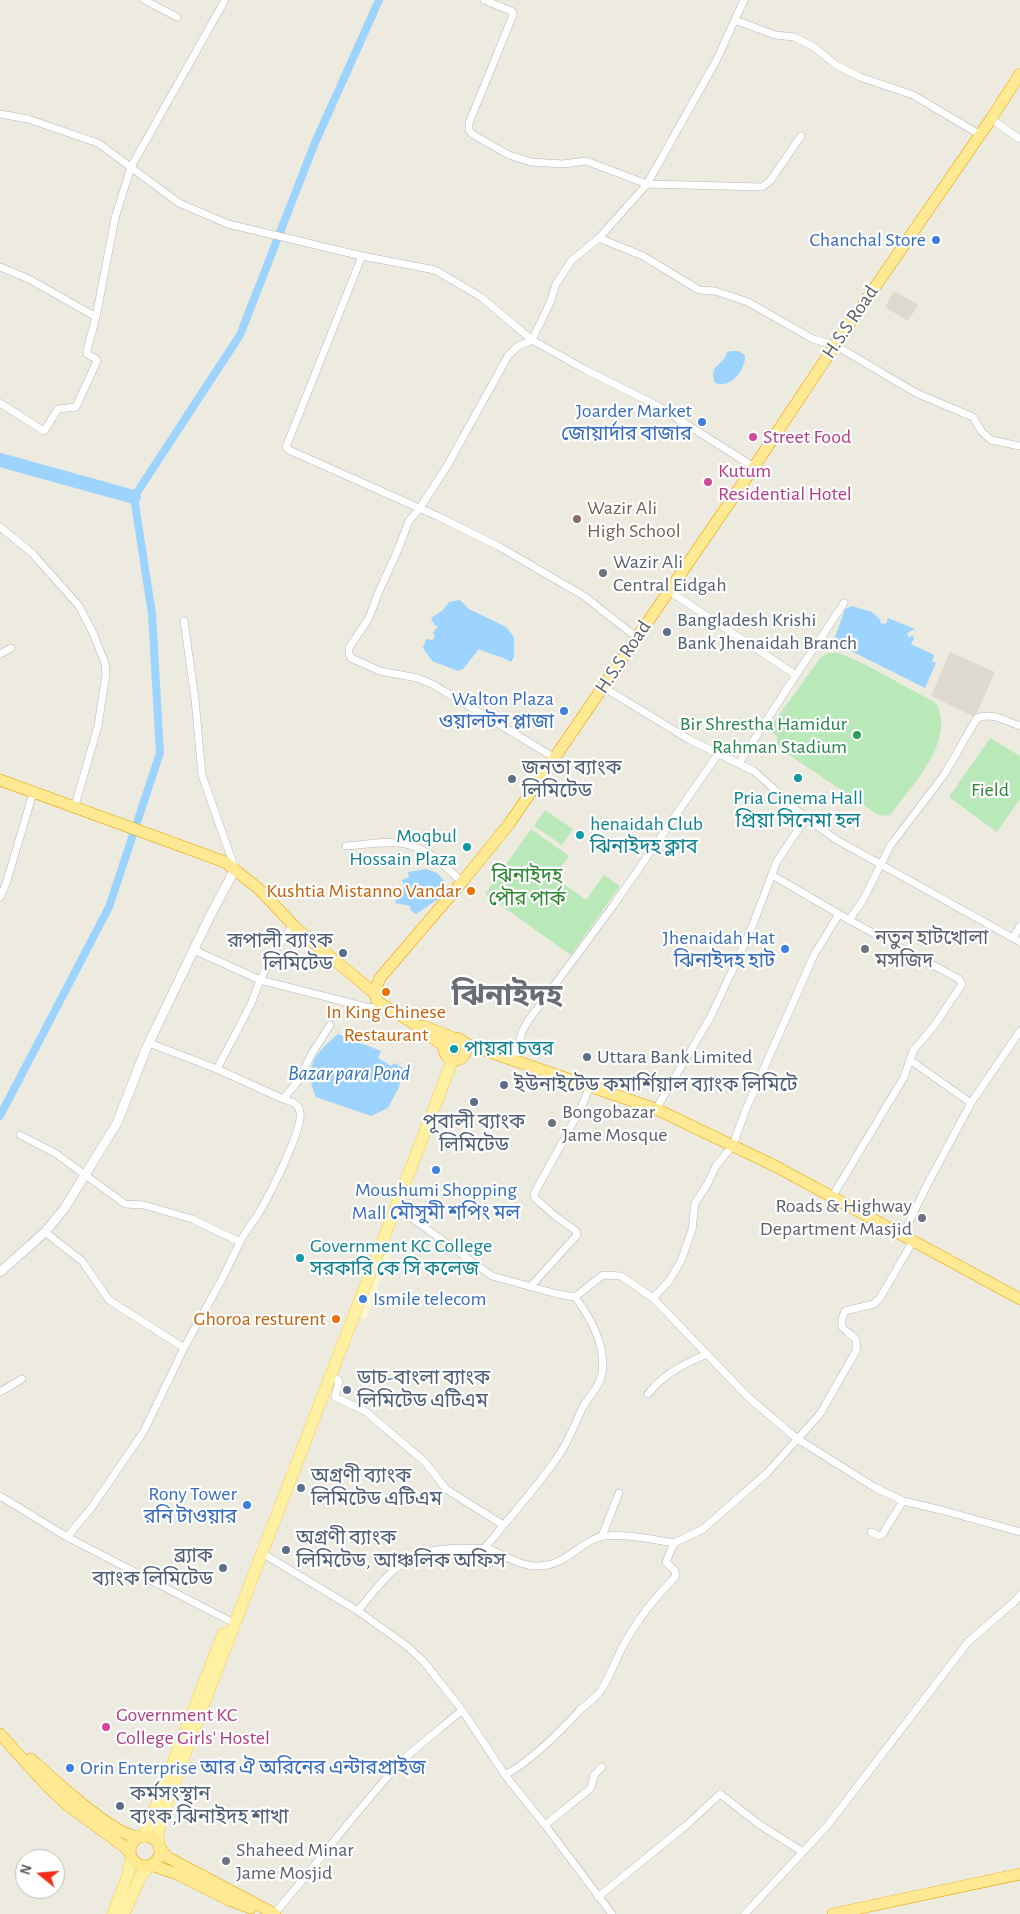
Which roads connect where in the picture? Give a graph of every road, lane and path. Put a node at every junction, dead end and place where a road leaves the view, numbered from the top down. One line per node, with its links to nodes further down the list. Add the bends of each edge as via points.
1 (144, 0): 5 (street)
2 (225, 0): 13 (street)
3 (484, 0): 14 (street, via 513,13 468,130 509,155 531,162 563,164 586,161)
4 (744, 0): 6 (street)
5 (178, 17)
6 (735, 20): 10 (street, via 775,35 794,37 814,47 836,65 913,95); 14 (street)
7 (1020, 74): 9 (highway, H.S.S Road)
8 (0, 114): 13 (street, via 28,119 98,143)
9 (991, 119): 10 (highway, H.S.S Road); 12 (street)
10 (979, 134): 20 (highway, H.S.S Road)
11 (801, 136): 14 (street, via 770,181 762,187)
12 (1020, 139)
13 (132, 167): 16 (street, via 179,203 228,224); 18 (street, via 115,218)
14 (647, 184): 15 (street)
15 (599, 238): 19 (street, via 578,254 563,273); 20 (street, via 643,256 699,290 731,295 813,339)
16 (362, 256): 19 (street, via 443,274 481,297); 24 (street, via 286,447)
17 (0, 266): 18 (street, via 29,278)
18 (96, 318): 21 (street, via 87,352 97,361 76,407 58,409 44,431)
19 (532, 340): 23 (street, via 656,405); 24 (street, via 508,356)
20 (835, 345): 22 (street, via 916,393 973,417 991,440); 23 (highway, H.S.S Road)
21 (0, 403)
22 (1020, 446)
23 (754, 467): 26 (highway, H.S.S Road)
24 (420, 508): 29 (street, via 498,546 569,587); 36 (street, via 409,521 369,618 350,648 351,658 380,671 432,684)
25 (0, 527): 40 (street, via 32,553 78,606 103,654 106,674 98,726)
26 (669, 591): 29 (highway, H.S.S Road); 32 (street)
27 (844, 603): 32 (street)
28 (184, 621): 44 (street, via 202,776)
29 (636, 637): 33 (highway, H.S.S Road)
30 (11, 648): 31 (street)
31 (0, 654)
32 (796, 675): 37 (street)
33 (603, 686): 35 (street); 36 (highway, H.S.S Road)
34 (1020, 726): 43 (street, via 998,716 978,718 944,775 890,846)
35 (718, 754): 37 (street); 64 (street, via 613,906 524,1026)
36 (554, 758): 46 (highway, H.S.S Road, via 509,824)
37 (739, 763): 41 (street, via 765,780)
38 (0, 780): 39 (highway)
39 (33, 793): 40 (highway); 47 (street)
40 (76, 809): 44 (highway, via 225,862)
41 (806, 818): 43 (street, via 837,840); 45 (street, via 781,852)
42 (346, 846): 46 (street, via 405,844 430,855)
43 (881, 864): 49 (street); 52 (street)
44 (235, 870): 50 (highway, via 259,889); 53 (street)
45 (772, 875): 48 (street); 70 (street, via 746,942 710,1018)
46 (462, 882): 55 (highway, H.S.S Road, via 380,978)
47 (0, 897)
48 (839, 914): 49 (street); 72 (street, via 814,955)
49 (850, 920): 65 (street, via 961,981 959,991 913,1051)
50 (293, 925): 54 (street); 55 (highway)
51 (1020, 926): 52 (street)
52 (1016, 940)
53 (194, 950): 54 (street); 61 (street)
54 (260, 980): 56 (street); 66 (street)
55 (374, 992): 56 (highway, via 378,1002)
56 (390, 1010): 57 (highway)
57 (410, 1021): 60 (highway); 63 (highway)
58 (330, 1025): 68 (street, via 298,1081)
59 (1020, 1031): 69 (street)
60 (454, 1038): 62 (highway); 63 (highway, via 449,1040)
61 (148, 1043): 66 (street); 73 (street, via 117,1123)
62 (466, 1044): 63 (highway, via 466,1050); 64 (highway)
63 (452, 1055): 64 (highway); 75 (main road); 105 (main road)
64 (512, 1060): 67 (highway)
65 (910, 1060): 69 (street); 74 (street, via 900,1083)
66 (217, 1070): 68 (street)
67 (590, 1086): 70 (highway); 81 (street, via 534,1194 577,1234)
68 (283, 1099): 79 (street, via 298,1106 300,1124 273,1185)
69 (971, 1103): 77 (street)
70 (656, 1109): 72 (highway)
71 (20, 1135): 73 (street, via 55,1153)
72 (733, 1145): 74 (highway); 83 (street, via 716,1166 695,1203 692,1230 682,1261 669,1282)
73 (84, 1176): 76 (street, via 64,1210); 79 (street, via 125,1204 144,1205 192,1219)
74 (832, 1197): 77 (highway)
75 (395, 1206): 81 (street, via 492,1276); 87 (main road)
76 (45, 1232): 80 (street); 85 (street, via 82,1261 110,1300)
77 (903, 1236): 78 (highway)
78 (913, 1241): 84 (highway); 91 (street, via 880,1298 874,1304 845,1312 842,1327 854,1336 856,1351 824,1407)
79 (240, 1242): 85 (street)
80 (0, 1272)
81 (532, 1286): 82 (street)
82 (575, 1297): 83 (street, via 604,1275 612,1274 621,1276); 95 (street, via 598,1339 602,1375 560,1454)
83 (653, 1298): 86 (street)
84 (1020, 1300)
85 (184, 1348): 99 (street, via 144,1431 92,1507)
86 (707, 1354): 90 (street, via 668,1374); 91 (street, via 748,1397)
87 (330, 1376): 95 (street, via 339,1382 335,1397 365,1411 425,1462 446,1489); 102 (main road)
88 (22, 1379): 89 (street)
89 (0, 1392)
90 (648, 1394)
91 (796, 1438): 94 (street, via 874,1487); 100 (street, via 767,1473 743,1495 703,1529)
92 (618, 1493): 98 (street)
93 (0, 1496): 99 (street)
94 (903, 1501): 96 (street, via 882,1535); 97 (street)
95 (503, 1525): 101 (street)
96 (871, 1532)
97 (1020, 1532)
98 (602, 1536): 100 (street); 101 (street, via 583,1545 564,1560 538,1566 520,1563)
99 (67, 1537): 105 (street)
100 (674, 1543): 110 (street, via 666,1562 676,1576 654,1598 626,1639 598,1694 522,1766)
101 (485, 1548): 104 (street, via 426,1552 403,1562 380,1583)
102 (262, 1552): 104 (street); 113 (main road, via 164,1811 158,1832)
103 (1020, 1595): 114 (street, via 968,1642 827,1826)
104 (358, 1611): 106 (street, via 424,1662)
105 (228, 1620): 112 (main road, via 146,1832)
106 (462, 1710): 110 (street); 122 (street, via 402,1761)
107 (0, 1734): 108 (highway)
108 (12, 1747): 112 (highway, via 105,1820 128,1835); 115 (highway, via 60,1798 126,1848)
109 (602, 1766): 111 (street, via 594,1775 591,1788)
110 (505, 1775): 111 (street)
111 (545, 1825): 118 (street)
112 (141, 1837): 113 (highway, via 154,1839); 115 (highway, via 132,1844)
113 (159, 1847): 116 (highway, via 159,1858); 122 (highway, via 167,1857)
114 (803, 1852): 118 (street, via 720,1794); 124 (street)
115 (131, 1856): 116 (highway, via 139,1865); 119 (main road, via 128,1875)
116 (150, 1865): 120 (main road, via 140,1877); 121 (highway)
117 (1020, 1874): 125 (highway)
118 (598, 1897): 123 (street)
119 (112, 1914)
120 (124, 1914)
121 (269, 1914)
122 (275, 1914)
123 (612, 1914)
124 (745, 1914)
125 (833, 1914)

